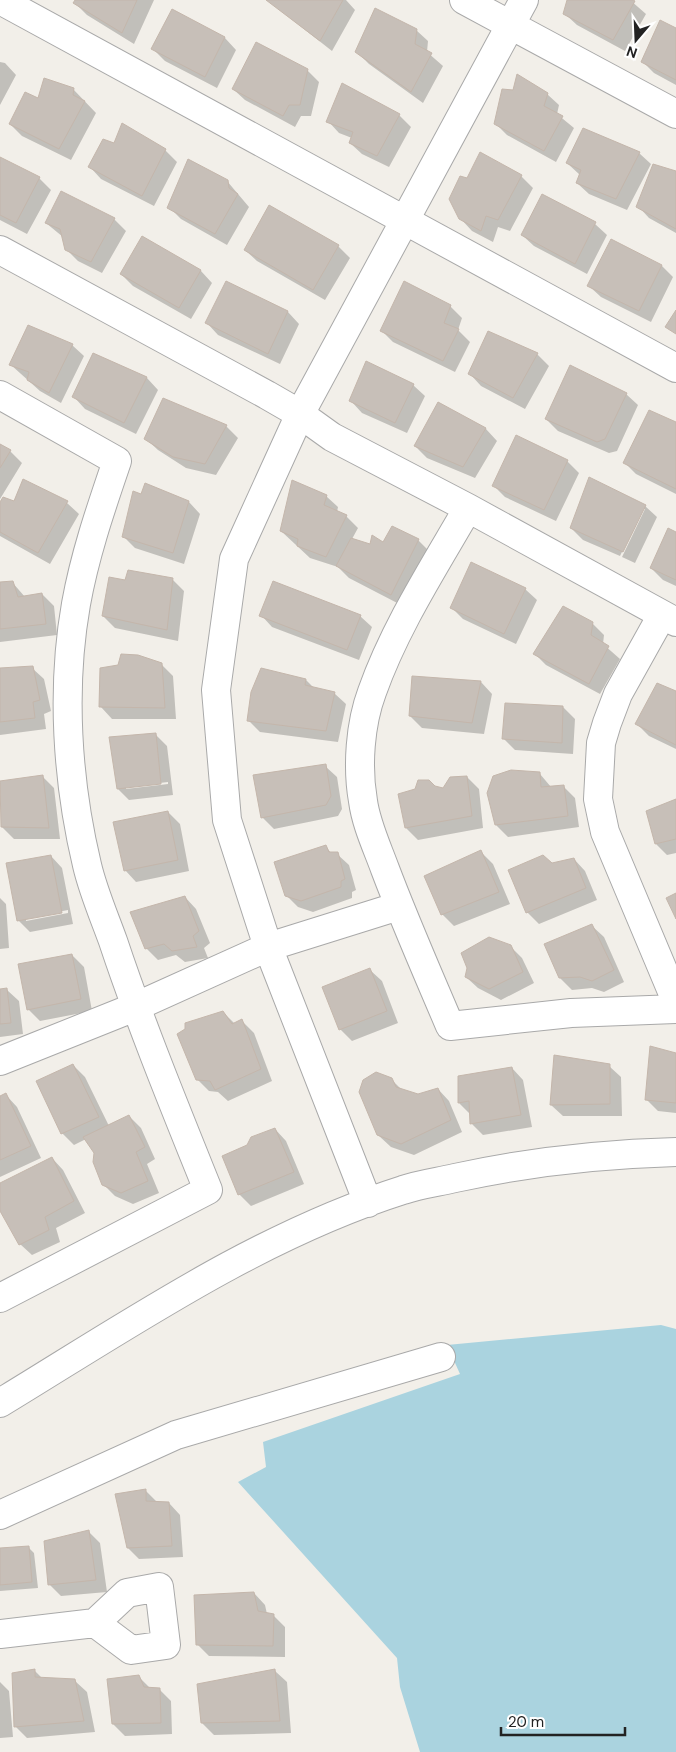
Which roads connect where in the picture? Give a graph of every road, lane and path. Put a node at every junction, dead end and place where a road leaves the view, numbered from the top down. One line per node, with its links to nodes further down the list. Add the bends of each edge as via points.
1 (0, 0): 6 (street)
2 (464, 0): 4 (street)
3 (524, 0): 4 (street)
4 (510, 24): 5 (street); 6 (street)
5 (676, 114)
6 (405, 220): 8 (street); 10 (street)
7 (0, 250): 10 (street)
8 (676, 368)
9 (0, 395): 16 (street, via 117,460 92,536 76,605 67,708 78,819 88,866)
10 (300, 414): 11 (street, via 332,436); 14 (street, via 234,559 216,690 227,820)
11 (468, 508): 12 (street); 13 (street, via 383,664 371,694 365,722 361,746 362,799)
12 (669, 619): 15 (street, via 618,694 601,743 598,800 605,832)
13 (399, 906): 14 (street); 17 (street, via 450,1026 571,1013)
14 (268, 947): 16 (street); 20 (street)
15 (676, 1001)
16 (135, 1007): 18 (street); 21 (street, via 208,1190)
17 (676, 1009)
18 (0, 1061)
19 (676, 1152): 20 (street, via 619,1154 502,1168 404,1189)
20 (368, 1203): 23 (street, via 269,1245 213,1274)
21 (0, 1298)
22 (441, 1358): 24 (street, via 176,1435)
23 (0, 1403)
24 (0, 1515)
25 (95, 1622): 26 (street)
26 (0, 1634)

